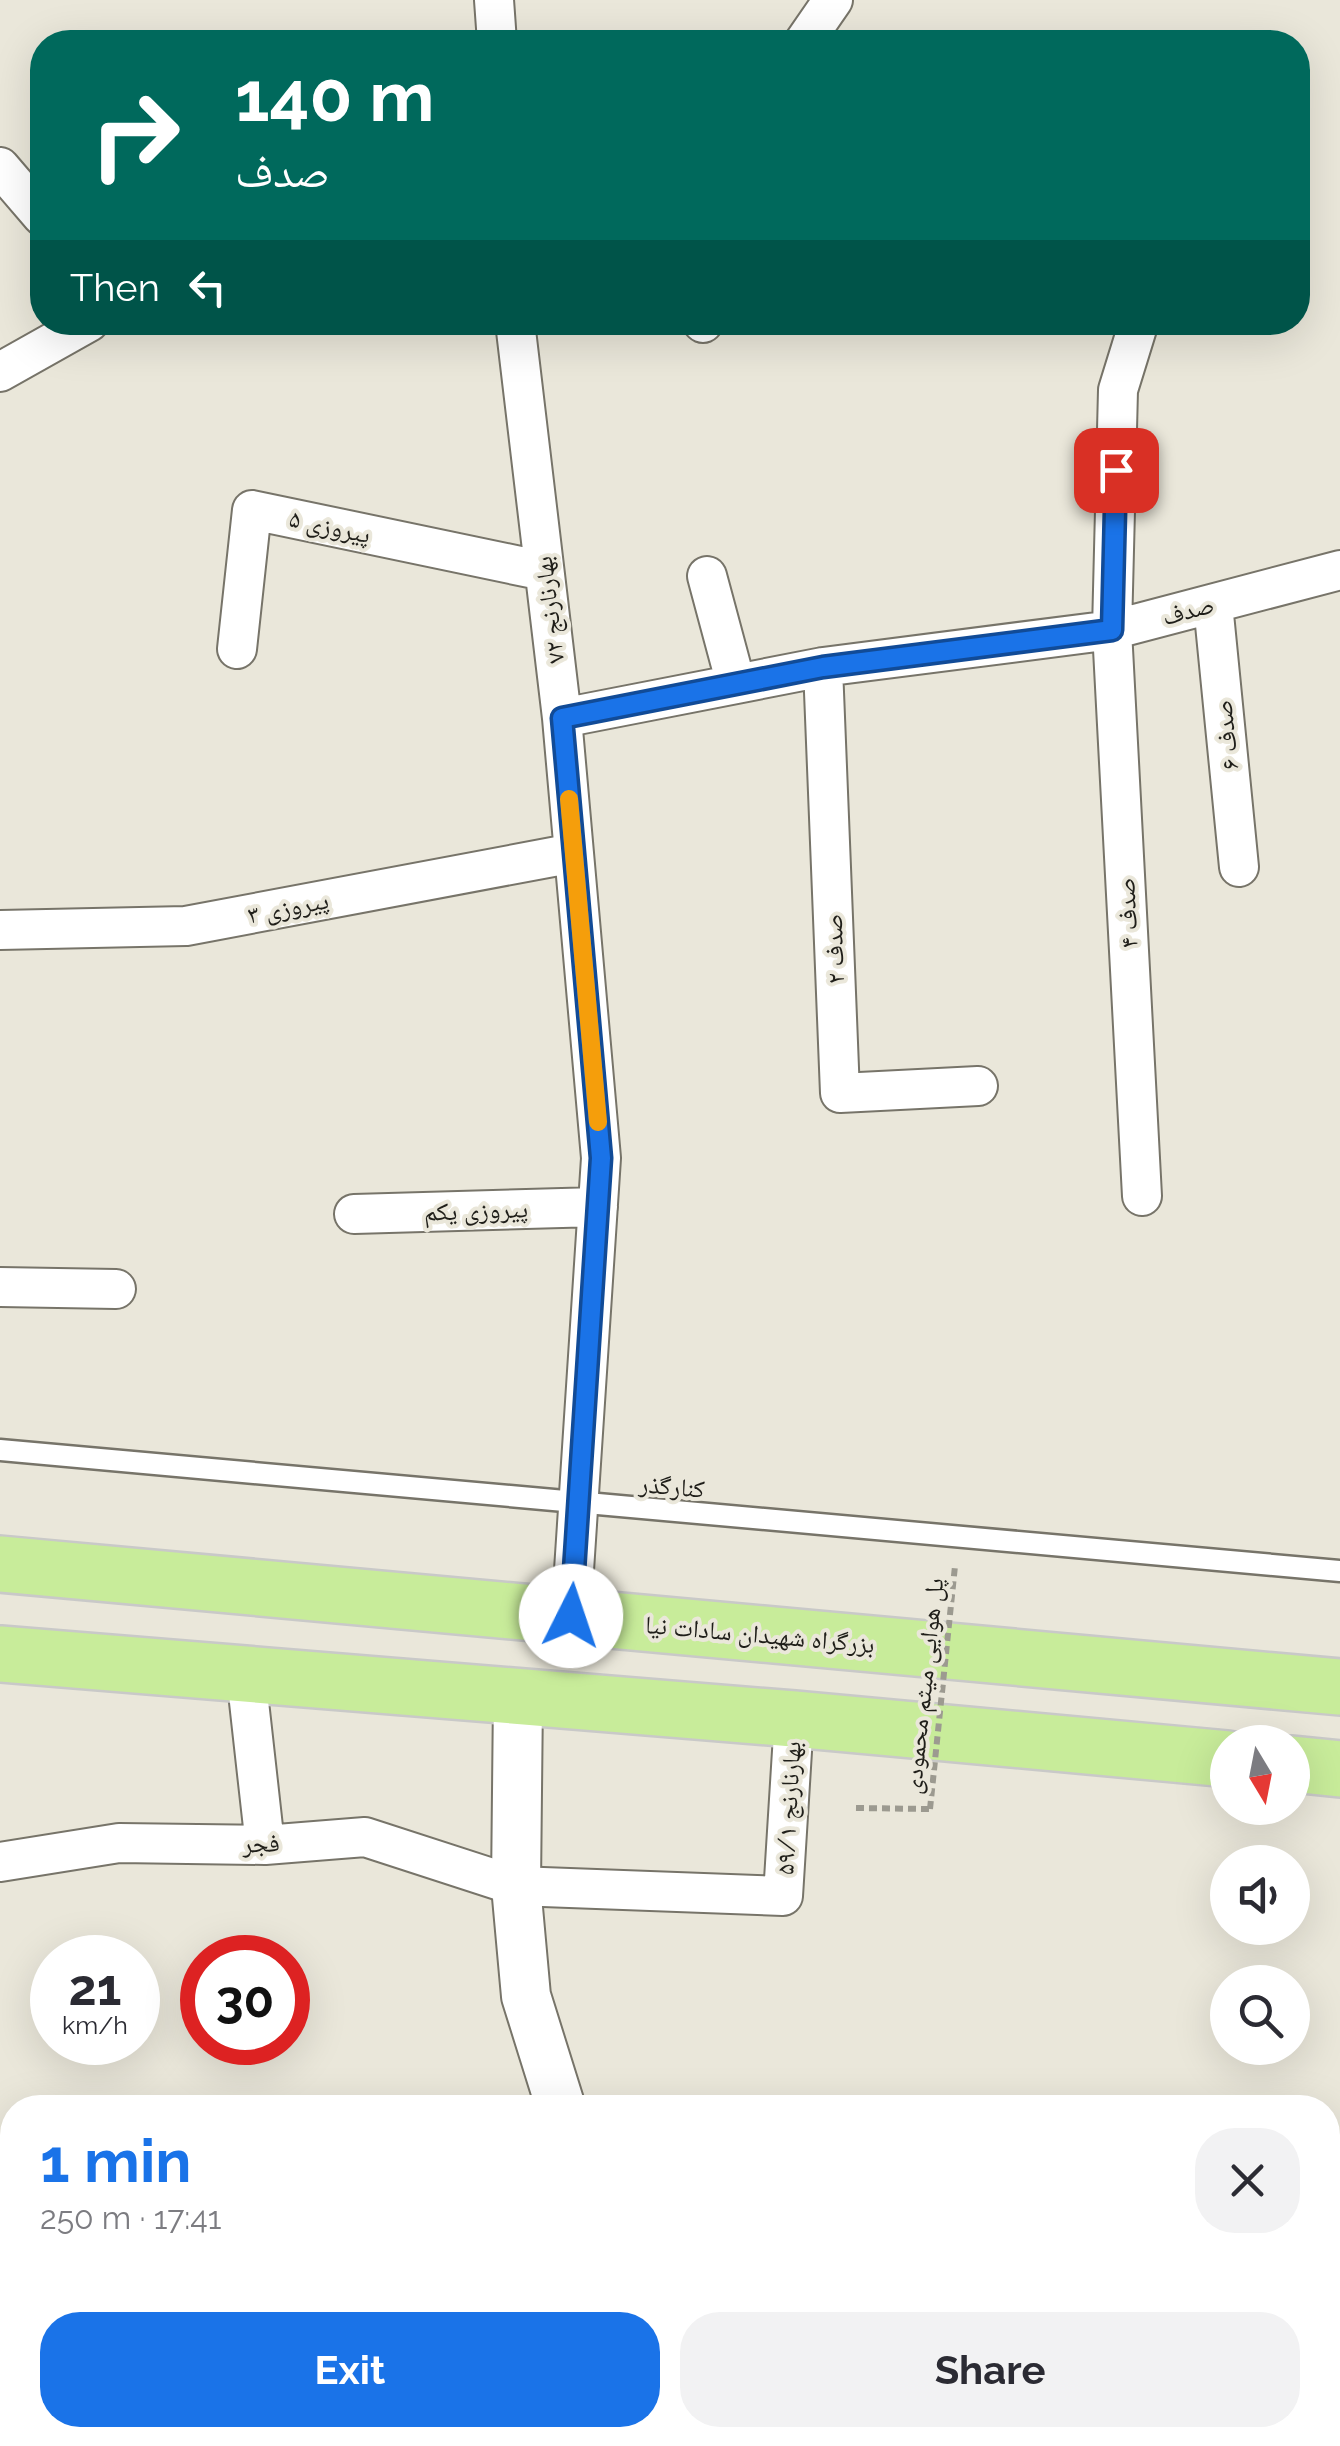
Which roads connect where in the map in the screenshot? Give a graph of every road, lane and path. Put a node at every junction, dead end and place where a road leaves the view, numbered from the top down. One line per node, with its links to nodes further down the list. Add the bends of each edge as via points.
1 (494, 0): 3 (street)
2 (833, 0): 4 (street)
3 (495, 30)
4 (812, 30)
5 (0, 166): 6 (street)
6 (30, 202)
7 (66, 335): 10 (street)
8 (517, 335): 12 (street, بهارنارنج ۷۲)
9 (1135, 335): 15 (street, صدف ۴, via 1118,390)
10 (0, 372)
11 (1340, 570): 14 (street, صدف)
12 (544, 571): 16 (street, پیروزی ۵, via 252,510); 19 (street, بهارنارنج ۷۲)
13 (707, 576): 18 (street)
14 (1213, 604): 15 (street, صدف); 21 (street, صدف ۶)
15 (1112, 630): 17 (street, صدف); 24 (street, صدف ۴)
16 (237, 649)
17 (823, 667): 18 (street, صدف); 23 (street, صدف ۲, via 840,1093)
18 (736, 684): 19 (street, صدف)
19 (562, 718): 20 (street, بهارنارنج ۷۲)
20 (574, 853): 22 (street, پیروزی ۳, via 186,926); 25 (street, بهارنارنج ۷۲, via 601,1158)
21 (1238, 867)
22 (0, 930)
23 (978, 1086)
24 (1142, 1196)
25 (598, 1207): 26 (street, پیروزی یکم); 30 (street, بهارنارنج ۷۲)
26 (354, 1214)
27 (0, 1287): 28 (street)
28 (116, 1289)
29 (0, 1450): 30 (lane, کنارگذر)
30 (579, 1503): 33 (lane, کنارگذر); 34 (street, بهارنارنج ۷۲)
31 (0, 1564): 34 (highway, بزرگراه شهیدان سادات نیا)
32 (955, 1566): 43 (path, پل هوایی میثم محمودی, bridge, via 930,1809)
33 (1340, 1571)
34 (571, 1616): 37 (highway, بزرگراه شهیدان سادات نیا)
35 (0, 1654): 36 (highway)
36 (246, 1675): 38 (highway); 44 (street)
37 (1340, 1687)
38 (518, 1697): 39 (highway); 46 (street)
39 (794, 1719): 40 (highway); 47 (street, بهارنارنج ۵۹/۱)
40 (1210, 1756)
41 (1310, 1766): 42 (highway)
42 (1340, 1769)
43 (856, 1808)
44 (265, 1844): 45 (street, فجر, via 119,1843); 46 (street, فجر, via 365,1837)
45 (0, 1862)
46 (516, 1886): 47 (street, فجر); 48 (street, via 526,1996)
47 (783, 1896)
48 (557, 2095)

